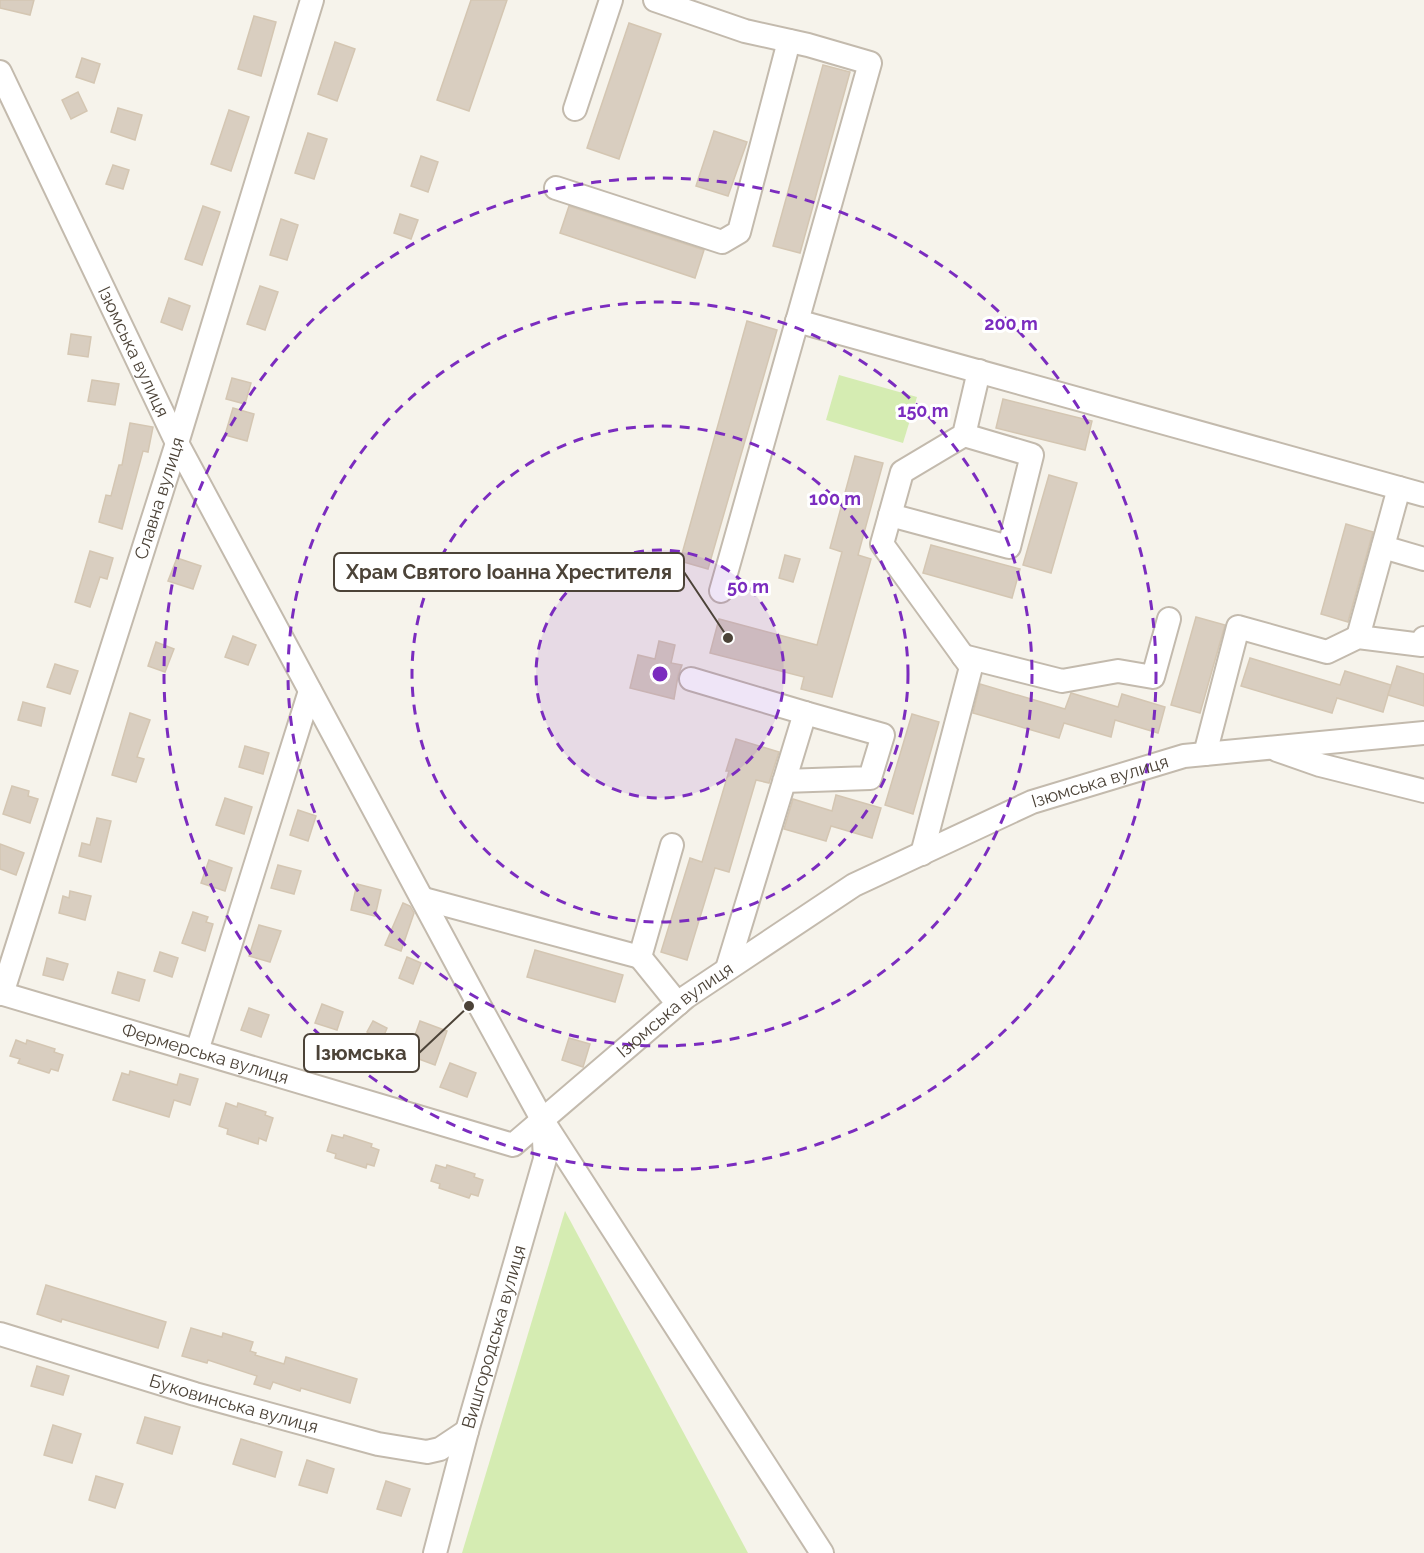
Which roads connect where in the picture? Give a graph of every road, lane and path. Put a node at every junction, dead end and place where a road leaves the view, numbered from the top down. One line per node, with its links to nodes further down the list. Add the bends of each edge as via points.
1 (312, 0): 11 (street, Славна вулиця)
2 (610, 0): 6 (street)
3 (655, 0): 4 (street, via 745,31)
4 (798, 43): 7 (street, via 739,232 722,242); 8 (street, via 870,63)
5 (0, 72): 11 (street, Ізюмська вулиця)
6 (575, 109)
7 (556, 188)
8 (797, 321): 9 (street); 17 (street)
9 (979, 371): 10 (street); 12 (street)
10 (964, 435): 14 (street, via 902,472); 14 (street, via 1032,455 1009,547)
11 (177, 443): 23 (street, Ізюмська вулиця); 35 (street, Славна вулиця)
12 (1399, 488): 13 (street); 15 (street)
13 (1424, 495)
14 (890, 515): 21 (street, via 882,544)
15 (1383, 547): 16 (street); 19 (street)
16 (1424, 559)
17 (721, 591)
18 (1169, 619): 21 (street, via 1153,677 1118,671 1062,681)
19 (1358, 637): 20 (street, via 1422,645); 27 (street, via 1327,652 1238,627)
20 (1424, 638)
21 (963, 656): 31 (street, via 971,667)
22 (691, 679): 24 (street)
23 (310, 691): 32 (street, Ізюмська вулиця); 37 (street)
24 (805, 713): 28 (street); 28 (street, via 883,735 870,778)
25 (1424, 733): 26 (street, Ізюмська вулиця)
26 (1270, 748): 27 (street, Ізюмська вулиця); 29 (street, Ізюмська вулиця)
27 (1205, 754): 31 (street, Ізюмська вулиця, via 1184,756 1032,802)
28 (784, 781): 34 (street)
29 (1424, 791)
30 (672, 845): 33 (street)
31 (922, 854): 34 (street, Ізюмська вулиця, via 854,885)
32 (424, 899): 33 (street); 38 (street, Ізюмська вулиця)
33 (640, 957): 36 (street)
34 (727, 969): 36 (street, Ізюмська вулиця)
35 (1, 993): 37 (street, Фермерська вулиця)
36 (678, 1004): 38 (street, Ізюмська вулиця)
37 (197, 1052): 38 (street, Фермерська вулиця, via 513,1145)
38 (543, 1121): 40 (street, Вишгородська вулиця, via 544,1159); 42 (street)
39 (0, 1334): 40 (street, Буковинська вулиця, via 195,1394 378,1444 427,1452 440,1449)
40 (467, 1431): 41 (street, Вишгородська вулиця)
41 (435, 1553)
42 (822, 1553)

